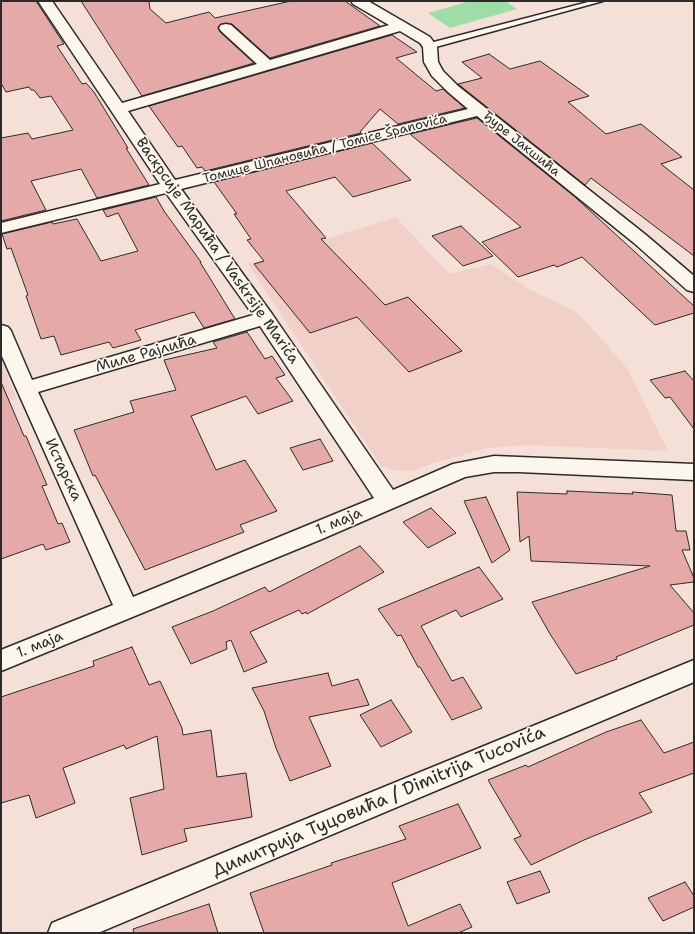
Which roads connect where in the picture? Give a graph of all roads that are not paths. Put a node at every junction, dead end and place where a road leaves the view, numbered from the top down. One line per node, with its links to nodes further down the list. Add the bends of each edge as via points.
1 (45, 1): 8 (street, Васкрсије Марића / Vaskrsije Marića)
2 (358, 1): 4 (street)
3 (600, 1): 6 (lane)
4 (402, 26): 6 (street, via 425,40); 7 (street)
5 (226, 28): 7 (street)
6 (429, 46): 9 (street, Ђуре Јакшића, via 431,62 437,73)
7 (267, 65): 8 (street)
8 (118, 109): 10 (street, Васкрсије Марића / Vaskrsije Marića)
9 (480, 111): 10 (street, Томице Шпановића / Tomice Španovića); 12 (street, Ђуре Јакшића, via 640,239)
10 (171, 187): 11 (street, Томице Шпановића / Tomice Španovića); 13 (street, Васкрсије Марића / Vaskrsije Marića)
11 (1, 228)
12 (694, 286)
13 (265, 318): 15 (street, Миле Рајлића); 17 (street, Васкрсије Марића / Vaskrsije Marića)
14 (1, 331): 15 (street, Истарска)
15 (26, 389): 18 (street, Истарска)
16 (694, 472): 17 (street, 1. маја, via 494,464 461,470)
17 (388, 501): 18 (street, 1. маја)
18 (127, 609): 19 (street, 1. маја)
19 (1, 661)
20 (694, 671): 21 (street, Димитрија Туцовића / Dimitrija Tucovića)
21 (63, 933)

